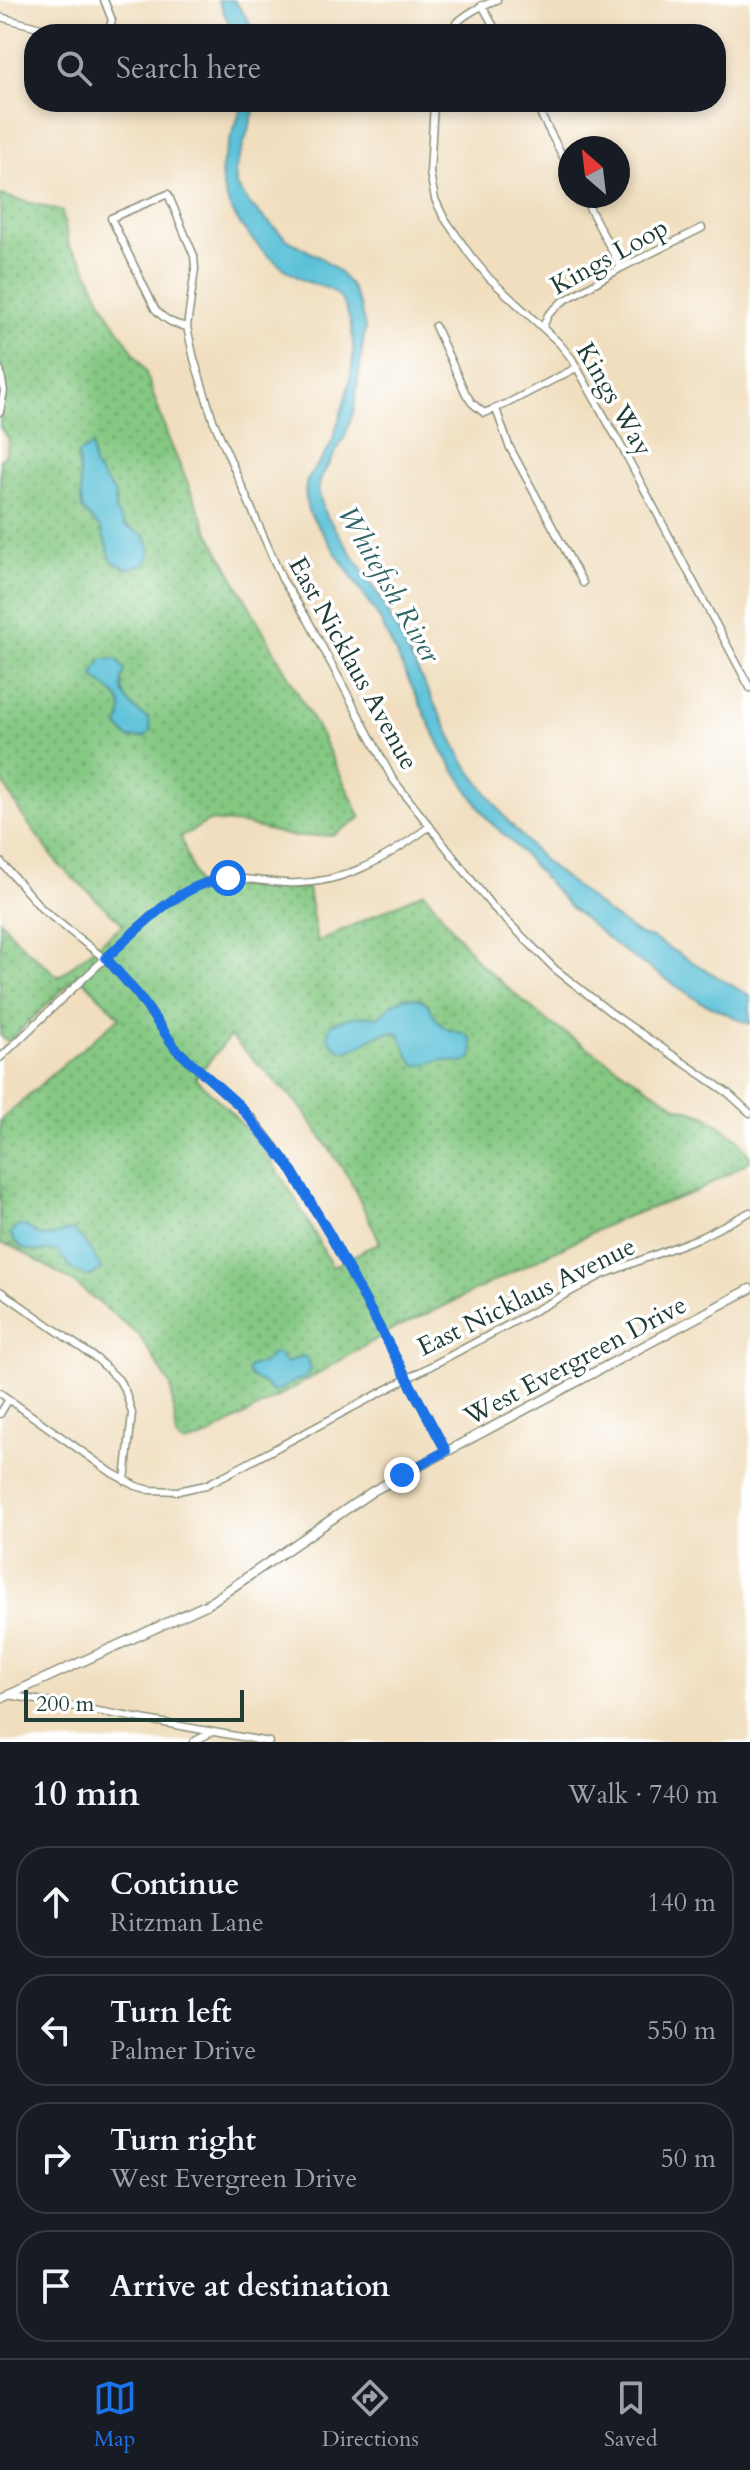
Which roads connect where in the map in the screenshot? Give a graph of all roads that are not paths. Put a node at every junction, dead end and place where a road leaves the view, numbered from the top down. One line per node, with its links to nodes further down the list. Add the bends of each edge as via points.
1 (104, 0): 6 (street)
2 (497, 0): 3 (street)
3 (482, 5): 7 (street); 8 (street)
4 (0, 17): 5 (street)
5 (26, 24)
6 (111, 24)
7 (456, 24)
8 (492, 24)
9 (433, 112): 17 (street, Kings Way, via 430,173 439,208 489,278)
10 (539, 112): 11 (street)
11 (558, 147)
12 (589, 208): 14 (street)
13 (702, 228): 14 (street, Kings Loop)
14 (621, 268): 17 (street, Kings Loop, via 557,306)
15 (435, 326): 20 (street, via 472,403 484,413)
16 (187, 327): 16 (street, East Nicklaus Avenue, via 194,256 168,194 111,218 155,309 172,324); 24 (street, East Nicklaus Avenue, via 213,420 282,579 382,761)
17 (543, 327): 18 (street, Kings Way)
18 (576, 368): 20 (street); 23 (street, Kings Way)
19 (0, 369): 21 (street)
20 (496, 409): 22 (street, via 515,458)
21 (0, 412)
22 (583, 583)
23 (750, 688)
24 (430, 826): 26 (street, via 380,860 338,877 303,883 228,878 190,889); 28 (street, East Nicklaus Avenue, via 491,905 555,969)
25 (0, 861): 26 (street, via 42,909)
26 (105, 958): 27 (street); 32 (street, via 176,1049 239,1105 280,1154)
27 (0, 1056)
28 (750, 1113)
29 (750, 1212): 32 (street, East Nicklaus Avenue, via 676,1248 602,1275)
30 (750, 1289): 36 (street, West Evergreen Drive)
31 (0, 1291): 37 (street, via 119,1380 132,1413)
32 (407, 1377): 36 (street); 37 (street, East Nicklaus Avenue, via 206,1485 164,1492)
33 (0, 1393): 34 (street, East Nicklaus Avenue)
34 (9, 1399): 35 (street); 37 (street, East Nicklaus Avenue)
35 (0, 1414)
36 (446, 1451): 38 (street, West Evergreen Drive, via 373,1491 208,1604)
37 (125, 1481)
38 (4, 1697): 39 (street)
39 (212, 1732): 40 (street); 41 (street)
40 (193, 1742)
41 (269, 1742)

